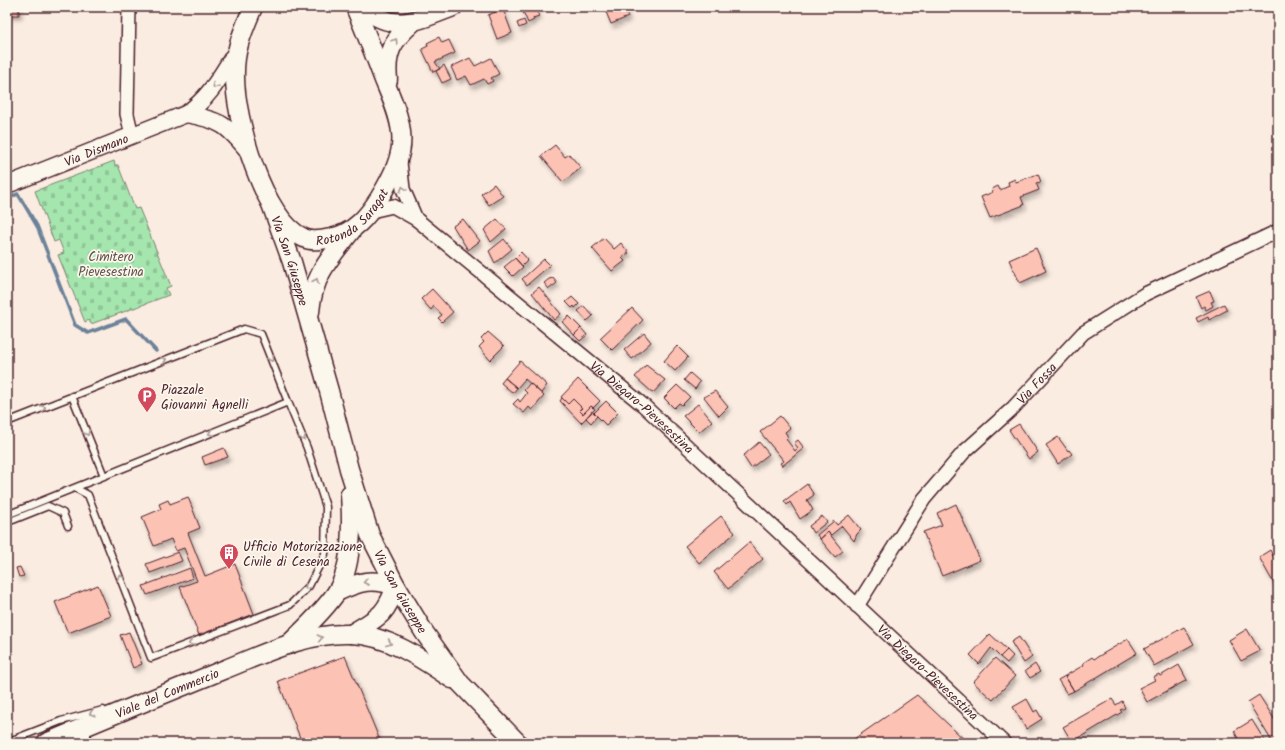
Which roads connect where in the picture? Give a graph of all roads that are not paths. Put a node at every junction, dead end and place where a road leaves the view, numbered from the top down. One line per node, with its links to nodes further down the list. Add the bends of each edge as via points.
1 (129, 7): 10 (street, via 127,114)
2 (253, 7): 7 (main road, Rotonda Saragat)
3 (355, 7): 8 (main road, Rotonda Saragat)
4 (364, 7): 6 (main road, via 382,20)
5 (453, 7): 6 (main road)
6 (412, 23): 8 (main road, one-way to 6, via 389,52 400,33)
7 (236, 52): 9 (street, Via Dismano, one-way to 9, via 212,91 201,104); 11 (main road, Rotonda Saragat, via 236,95)
8 (389, 92): 12 (main road, Rotonda Saragat, via 401,132)
9 (186, 114): 10 (street, Via Dismano); 11 (street, via 221,123)
10 (132, 135): 13 (street, Via Dismano, via 118,145)
11 (249, 152): 14 (main road, Rotonda Saragat)
12 (399, 158): 15 (main road, Rotonda Saragat, via 389,182); 16 (street, Via Diegaro-Pievesestina, one-way to 12, via 403,189)
13 (7, 185)
14 (271, 204): 17 (main road, Rotonda Saragat, via 287,226 304,238 323,240); 19 (main road, Via San Giuseppe)
15 (371, 211): 16 (street, Via Diegaro-Pievesestina, via 394,206); 17 (main road, Rotonda Saragat)
16 (416, 219): 31 (street, Via Diegaro-Pievesestina, via 643,405)
17 (354, 229): 19 (main road, Via San Giuseppe, one-way to 17, via 315,282 326,262)
18 (1278, 231): 31 (street, Via Fossa, via 1145,294 1083,333 1013,408 964,452 924,499)
19 (309, 319): 23 (main road, Via San Giuseppe)
20 (72, 396): 21 (lane, one-way to 21, via 244,330 261,334); 22 (lane, one-way to 20); 24 (lane, one-way to 24)
21 (288, 402): 24 (lane, one-way to 24); 25 (lane, one-way to 25, via 307,448 326,507 325,554 309,586 290,605 151,658 88,495)
22 (7, 422)
23 (349, 469): 29 (main road, Via San Giuseppe, via 370,535); 30 (main road, Viale del Commercio, via 350,544 345,571)
24 (104, 476): 25 (lane)
25 (74, 488): 26 (lane)
26 (7, 515)
27 (7, 518): 28 (lane, via 13,520 48,506 63,513)
28 (68, 526)
29 (396, 586): 30 (main road, Viale del Commercio, one-way to 30, via 372,580 354,584); 32 (main road, Viale del Commercio, via 390,604 381,616); 34 (main road, Via San Giuseppe)
30 (337, 592): 33 (main road, Viale del Commercio, via 326,607)
31 (857, 606): 42 (street, Via Diegaro-Pievesestina)
32 (351, 634): 33 (main road, Viale del Commercio, one-way to 32); 34 (main road, Viale del Commercio, one-way to 34, via 374,637 402,648)
33 (288, 644): 35 (main road, Viale del Commercio)
34 (460, 683): 41 (main road, Via San Giuseppe)
35 (157, 696): 36 (lane); 38 (lane, one-way to 38, via 61,721); 39 (main road, Viale del Commercio)
36 (98, 729)
37 (92, 732): 40 (lane)
38 (7, 742)
39 (46, 743)
40 (72, 743)
41 (518, 743)
42 (1004, 743)

